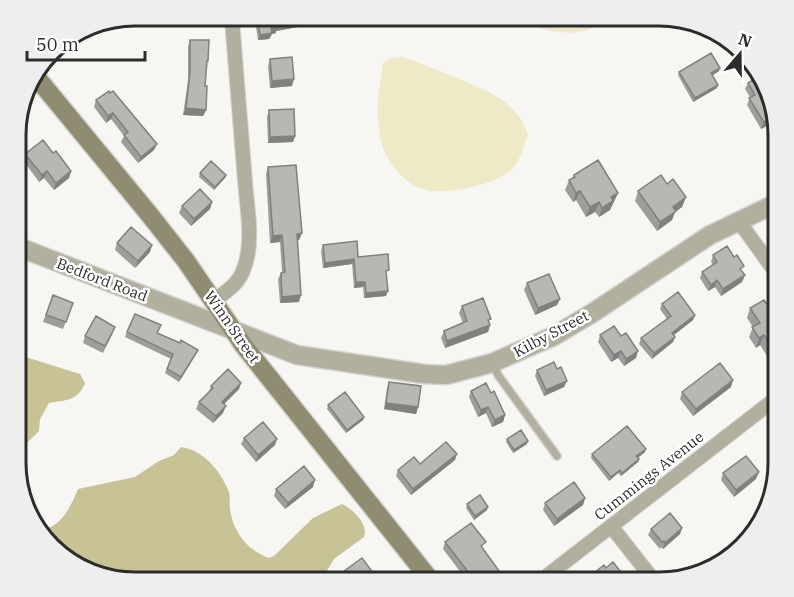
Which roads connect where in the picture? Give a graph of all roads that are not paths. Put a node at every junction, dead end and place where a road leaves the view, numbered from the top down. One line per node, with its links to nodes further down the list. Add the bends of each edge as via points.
1 (232, 26): 7 (street, via 248,249 237,281)
2 (40, 81): 7 (main road, Winn Street, via 149,214)
3 (768, 207): 4 (street, Kilby Street)
4 (738, 220): 6 (street); 9 (street, Kilby Street, via 694,244 571,327)
5 (26, 250): 8 (street, Bedford Road)
6 (768, 262)
7 (213, 301): 8 (main road, Winn Street)
8 (234, 331): 9 (street, Kilby Street, via 297,355 435,375); 13 (main road, Winn Street)
9 (492, 363): 11 (lane)
10 (768, 405): 12 (street, Cummings Avenue)
11 (557, 456)
12 (611, 526): 14 (street, Cummings Avenue); 15 (street)
13 (424, 572)
14 (552, 572)
15 (648, 572)

